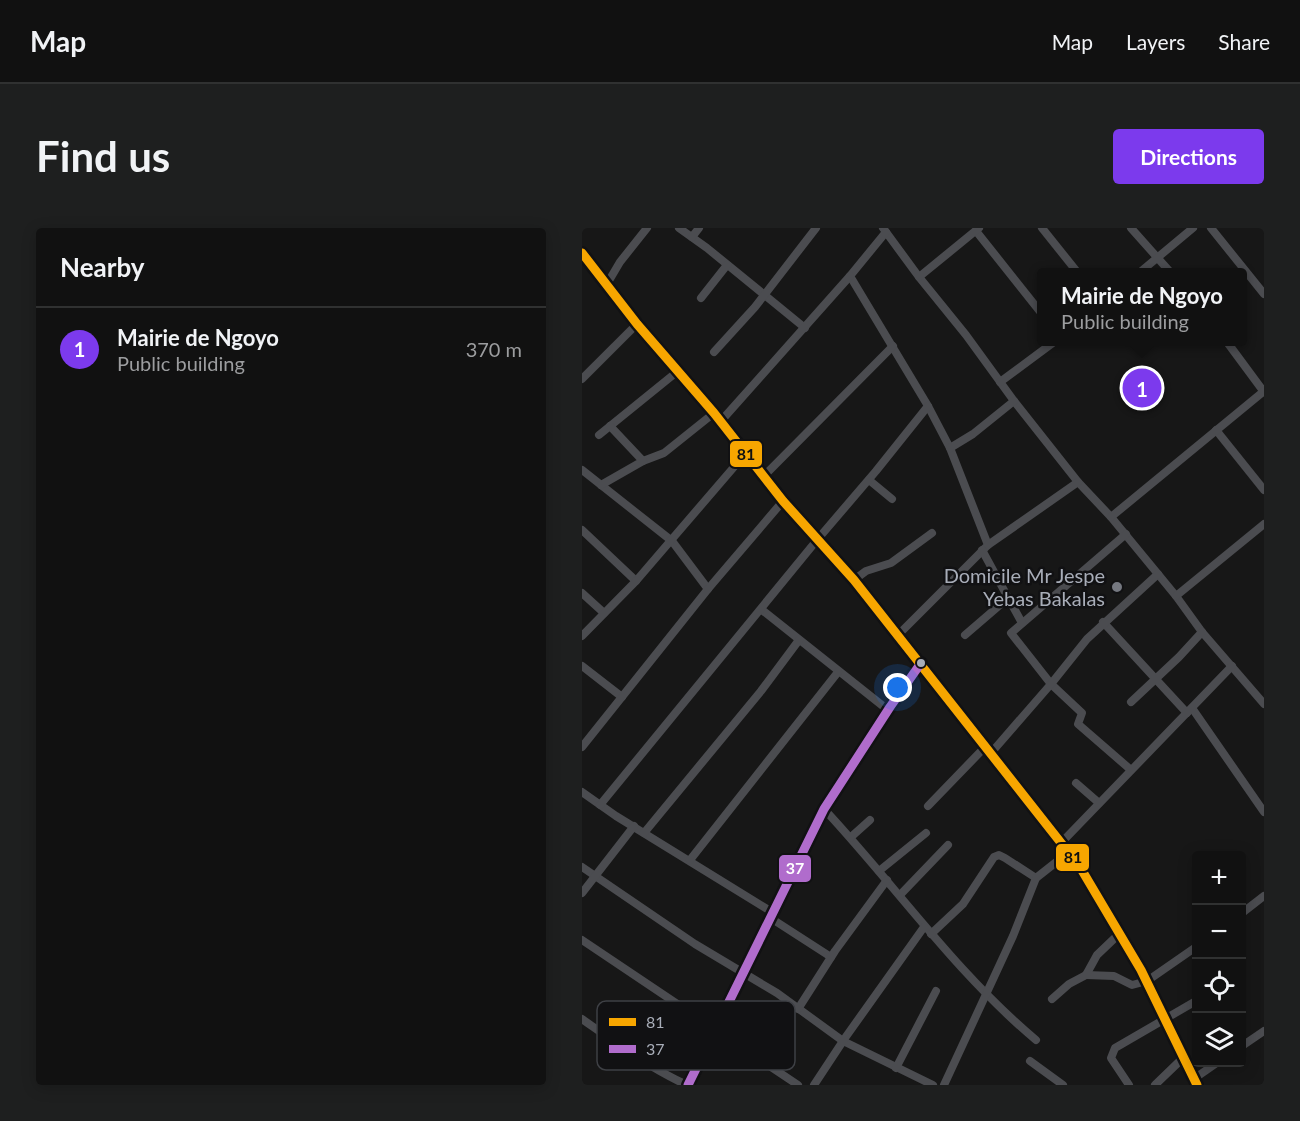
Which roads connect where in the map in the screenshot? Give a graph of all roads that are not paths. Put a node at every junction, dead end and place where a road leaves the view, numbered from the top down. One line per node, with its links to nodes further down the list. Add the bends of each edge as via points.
1 (647, 228): 22 (street)
2 (679, 228): 11 (street)
3 (699, 228): 11 (street)
4 (816, 228): 24 (street)
5 (1042, 228): 15 (street)
6 (1131, 228): 13 (street)
7 (1193, 228): 13 (street)
8 (1211, 228): 18 (street)
9 (977, 229): 21 (street); 26 (street)
10 (884, 230): 20 (street); 21 (street)
11 (692, 237): 14 (street)
12 (582, 253): 22 (street)
13 (1157, 258): 16 (street); 17 (street)
14 (728, 265): 24 (street); 25 (street)
15 (1074, 268)
16 (1145, 268)
17 (1167, 268)
18 (1243, 268)
19 (1247, 273): 23 (street)
20 (850, 276): 28 (street); 29 (street)
21 (919, 277): 35 (street)
22 (607, 284): 27 (street)
23 (1264, 294)
24 (765, 295): 28 (street); 32 (street)
25 (701, 298)
26 (1037, 309)
27 (637, 324): 33 (street); 34 (street)
28 (805, 328): 39 (street)
29 (892, 346): 38 (street); 47 (street)
30 (1049, 346): 35 (street)
31 (1230, 346): 36 (street)
32 (714, 352)
33 (678, 371): 39 (street); 40 (street)
34 (582, 379)
35 (1000, 382): 37 (street)
36 (1264, 391): 41 (street)
37 (1014, 401): 43 (street); 49 (street)
38 (928, 406): 43 (street); 48 (street)
39 (718, 417): 44 (street); 45 (street, via 664,453)
40 (610, 426): 42 (street); 45 (street)
41 (1216, 430): 51 (street); 54 (street)
42 (599, 435)
43 (950, 448): 61 (street)
44 (746, 453): 47 (street); 60 (street)
45 (644, 461): 50 (street)
46 (582, 470): 50 (street)
47 (764, 477): 53 (street)
48 (869, 480): 52 (street); 59 (street)
49 (1078, 482): 54 (street); 61 (street)
50 (601, 485): 60 (street)
51 (1264, 490)
52 (892, 500)
53 (783, 501): 59 (street); 65 (street)
54 (1111, 517): 58 (street)
55 (1264, 524): 67 (street)
56 (582, 530): 64 (street)
57 (932, 533): 63 (street, via 891,564 866,571)
58 (1126, 534): 62 (street); 72 (street)
59 (818, 540): 63 (street); 69 (street)
60 (672, 541): 64 (street); 65 (street)
61 (985, 547): 68 (street); 74 (street)
62 (1158, 574): 67 (street); 71 (street)
63 (854, 580): 74 (street)
64 (636, 581): 70 (street)
65 (708, 589): 84 (street)
66 (582, 593): 70 (street)
67 (1176, 596): 73 (street)
68 (1008, 597): 72 (street); 75 (street)
69 (762, 610): 77 (street); 95 (street)
70 (604, 613): 76 (street)
71 (1103, 622): 82 (street); 83 (street)
72 (1022, 623): 83 (street, via 1012,635)
73 (1202, 632): 80 (street); 82 (street)
74 (898, 634): 78 (street)
75 (965, 635)
76 (582, 636)
77 (799, 640): 81 (street); 101 (street)
78 (921, 663): 87 (street); 90 (street)
79 (582, 666): 84 (street)
80 (1232, 666): 85 (street); 88 (street)
81 (838, 672): 87 (street); 106 (street)
82 (1156, 680): 86 (street); 88 (street)
83 (1051, 684): 90 (street); 91 (street, via 1082,713 1078,724)
84 (622, 697): 89 (street)
85 (1263, 700)
86 (1131, 702)
87 (888, 710): 97 (street)
88 (1190, 710): 91 (street); 98 (street)
89 (582, 747)
90 (988, 750): 96 (street); 105 (street)
91 (1131, 770): 94 (street)
92 (1076, 783): 94 (street)
93 (582, 792): 95 (street)
94 (1099, 803): 105 (street)
95 (600, 805): 100 (street)
96 (928, 806)
97 (824, 809): 103 (street); 116 (street)
98 (1264, 812)
99 (870, 820): 103 (street)
100 (634, 826): 101 (street); 109 (street)
101 (644, 833): 106 (street)
102 (926, 833): 108 (street)
103 (851, 837): 108 (street)
104 (948, 845): 113 (street)
105 (1065, 848): 110 (street); 119 (street)
106 (690, 860): 116 (street)
107 (582, 867): 109 (street)
108 (879, 871): 111 (street)
109 (596, 876): 112 (street); 123 (street, via 695,944)
110 (1036, 878): 118 (street, via 999,855 994,857 963,904); 127 (street)
111 (887, 880): 113 (street); 122 (street)
112 (582, 893)
113 (900, 895): 117 (street)
114 (1264, 896): 115 (street)
115 (1246, 910)
116 (771, 915): 122 (street); 123 (street)
117 (924, 927): 118 (street); 140 (street)
118 (931, 934): 127 (street)
119 (1119, 934): 124 (street, via 1097,955); 125 (street)
120 (582, 940): 129 (street)
121 (1192, 950): 125 (street)
122 (831, 957): 134 (street)
123 (744, 971): 130 (street); 131 (street)
124 (1086, 975): 125 (street, via 1114,976 1132,985); 128 (street)
125 (1147, 981): 136 (street)
126 (936, 991): 145 (street)
127 (986, 993): 139 (street); 154 (street)
128 (1052, 999)
129 (671, 1001)
130 (729, 1001)
131 (787, 1001)
132 (1192, 1004): 136 (street)
133 (795, 1007): 134 (street)
134 (798, 1009): 140 (street)
135 (582, 1019): 137 (street)
136 (1166, 1020): 142 (street); 156 (street, via 1112,1052 1111,1058)
137 (597, 1029)
138 (1264, 1030): 141 (street)
139 (1036, 1040)
140 (843, 1041): 145 (street); 152 (street)
141 (1246, 1043)
142 (1184, 1057): 149 (street); 157 (street)
143 (1030, 1061): 155 (street)
144 (1212, 1067): 149 (street)
145 (896, 1068): 153 (street)
146 (656, 1070): 150 (street)
147 (695, 1070): 150 (street)
148 (775, 1070): 151 (street)
149 (1196, 1082)
150 (688, 1085)
151 (798, 1085)
152 (813, 1085)
153 (933, 1085)
154 (944, 1085)
155 (1063, 1085)
156 (1129, 1085)
157 (1155, 1085)

